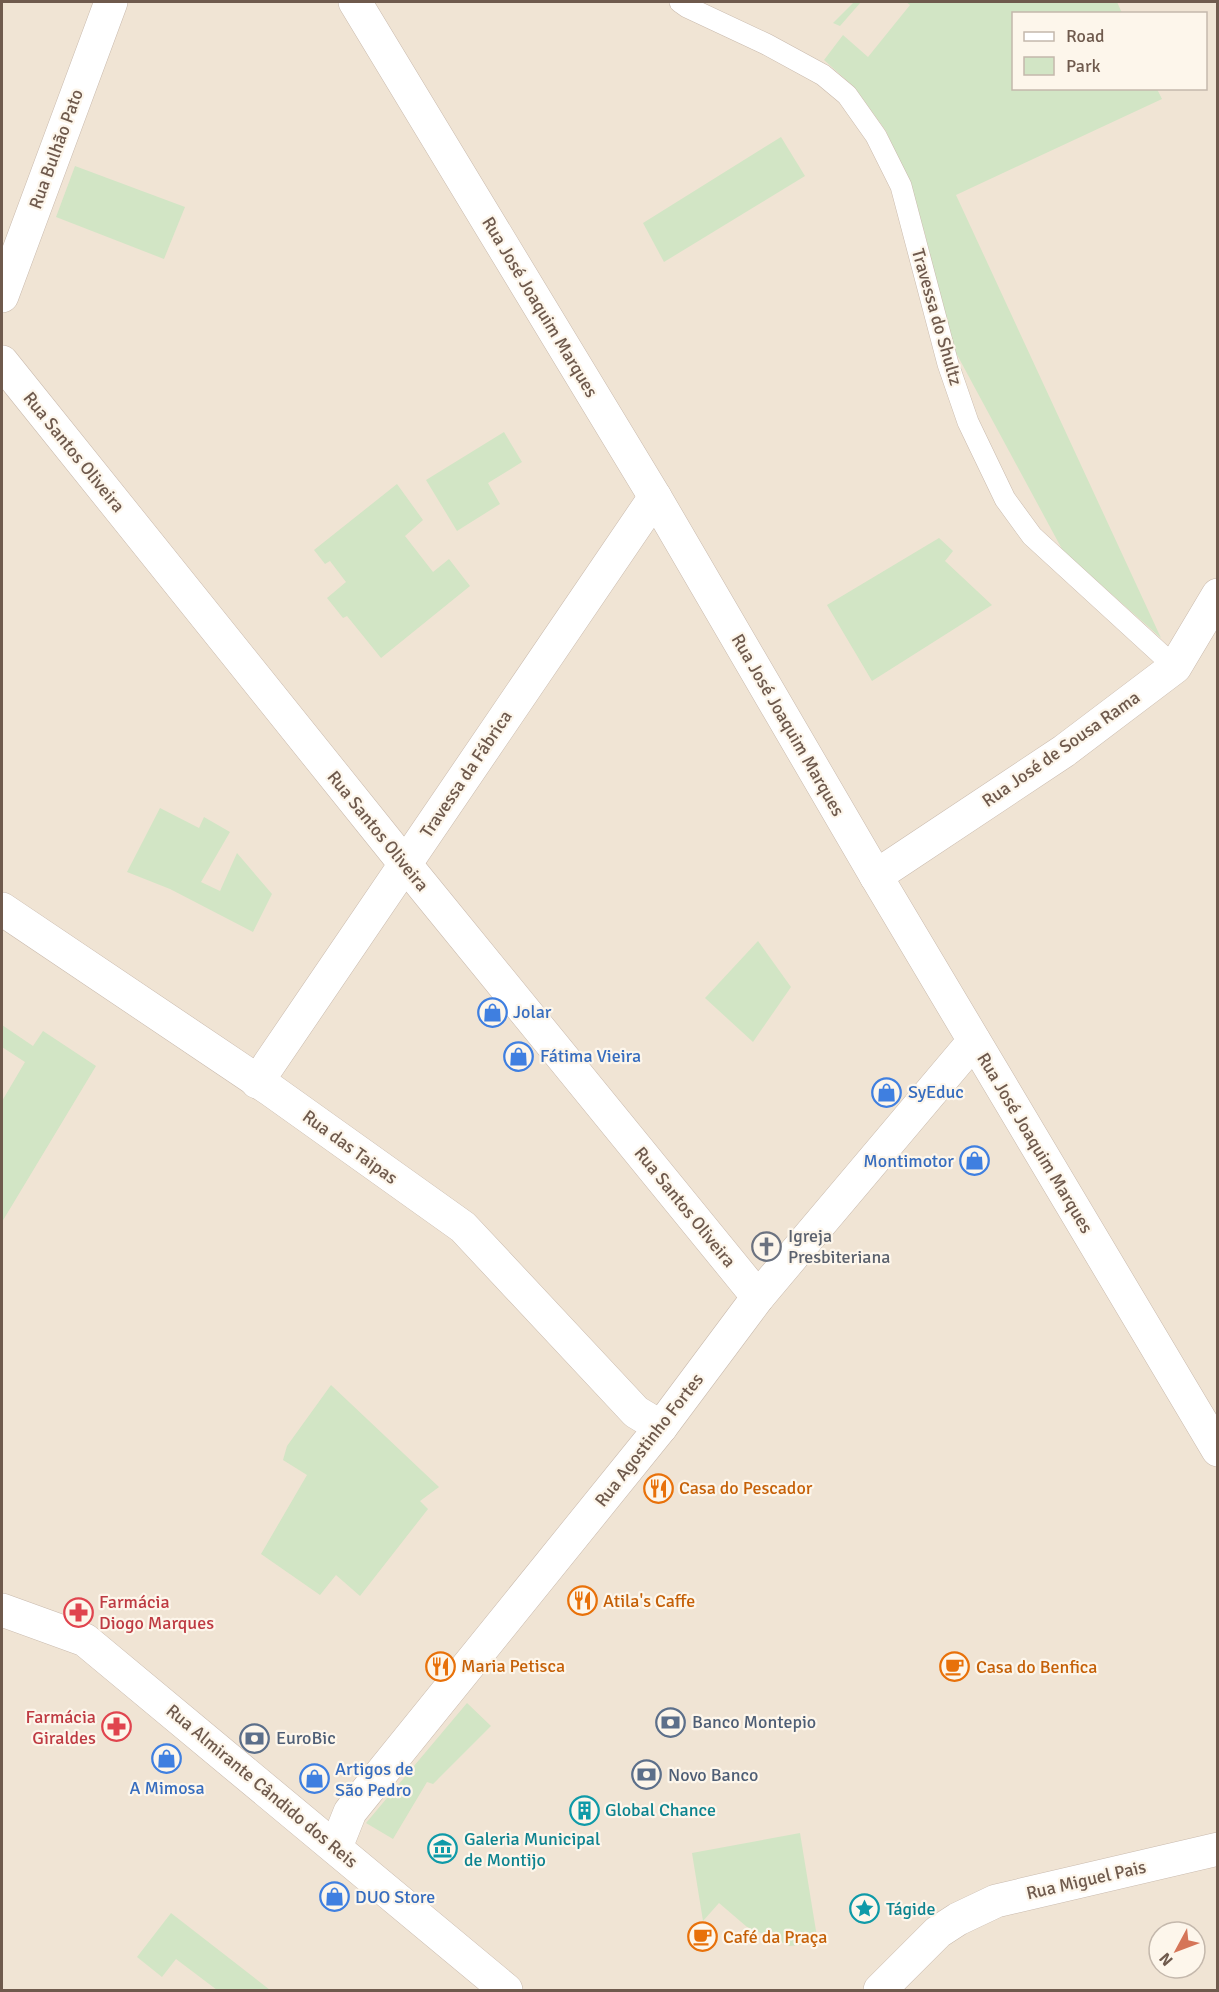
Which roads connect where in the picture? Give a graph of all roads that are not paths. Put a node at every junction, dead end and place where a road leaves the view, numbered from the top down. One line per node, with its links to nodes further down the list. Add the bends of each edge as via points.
1 (111, 2): 4 (street, Rua Bulhão Pato)
2 (355, 2): 6 (street, Rua José Joaquim Marques)
3 (680, 2): 8 (lane, Travessa do Shultz, via 823,75 847,95 876,136 901,186 948,364 968,422 1005,499 1032,536)
4 (2, 296)
5 (2, 362): 9 (street, Rua Santos Oliveira)
6 (655, 497): 9 (street, Travessa da Fábrica); 10 (street, Rua José Joaquim Marques)
7 (1218, 595): 8 (street, Rua José de Sousa Rama)
8 (1175, 667): 10 (street, Rua José de Sousa Rama, via 1064,751)
9 (405, 864): 13 (street, Travessa da Fábrica); 14 (street, Rua Santos Oliveira)
10 (876, 876): 12 (street, Rua José Joaquim Marques)
11 (2, 909): 13 (street, Rua das Taipas)
12 (974, 1041): 14 (street, Rua Agostinho Fortes); 16 (street, Rua José Joaquim Marques)
13 (257, 1082): 15 (street, Rua das Taipas, via 463,1227 636,1412)
14 (758, 1297): 15 (street, Rua Agostinho Fortes)
15 (661, 1427): 18 (street, Rua Agostinho Fortes, via 350,1812)
16 (1218, 1450)
17 (2, 1610): 18 (street, Rua Almirante Cândido dos Reis, via 85,1640)
18 (336, 1847): 20 (street, Rua Almirante Cândido dos Reis)
19 (1218, 1849): 21 (street, Rua Miguel Pais, via 996,1902 938,1932)
20 (506, 1990)
21 (880, 1990)

